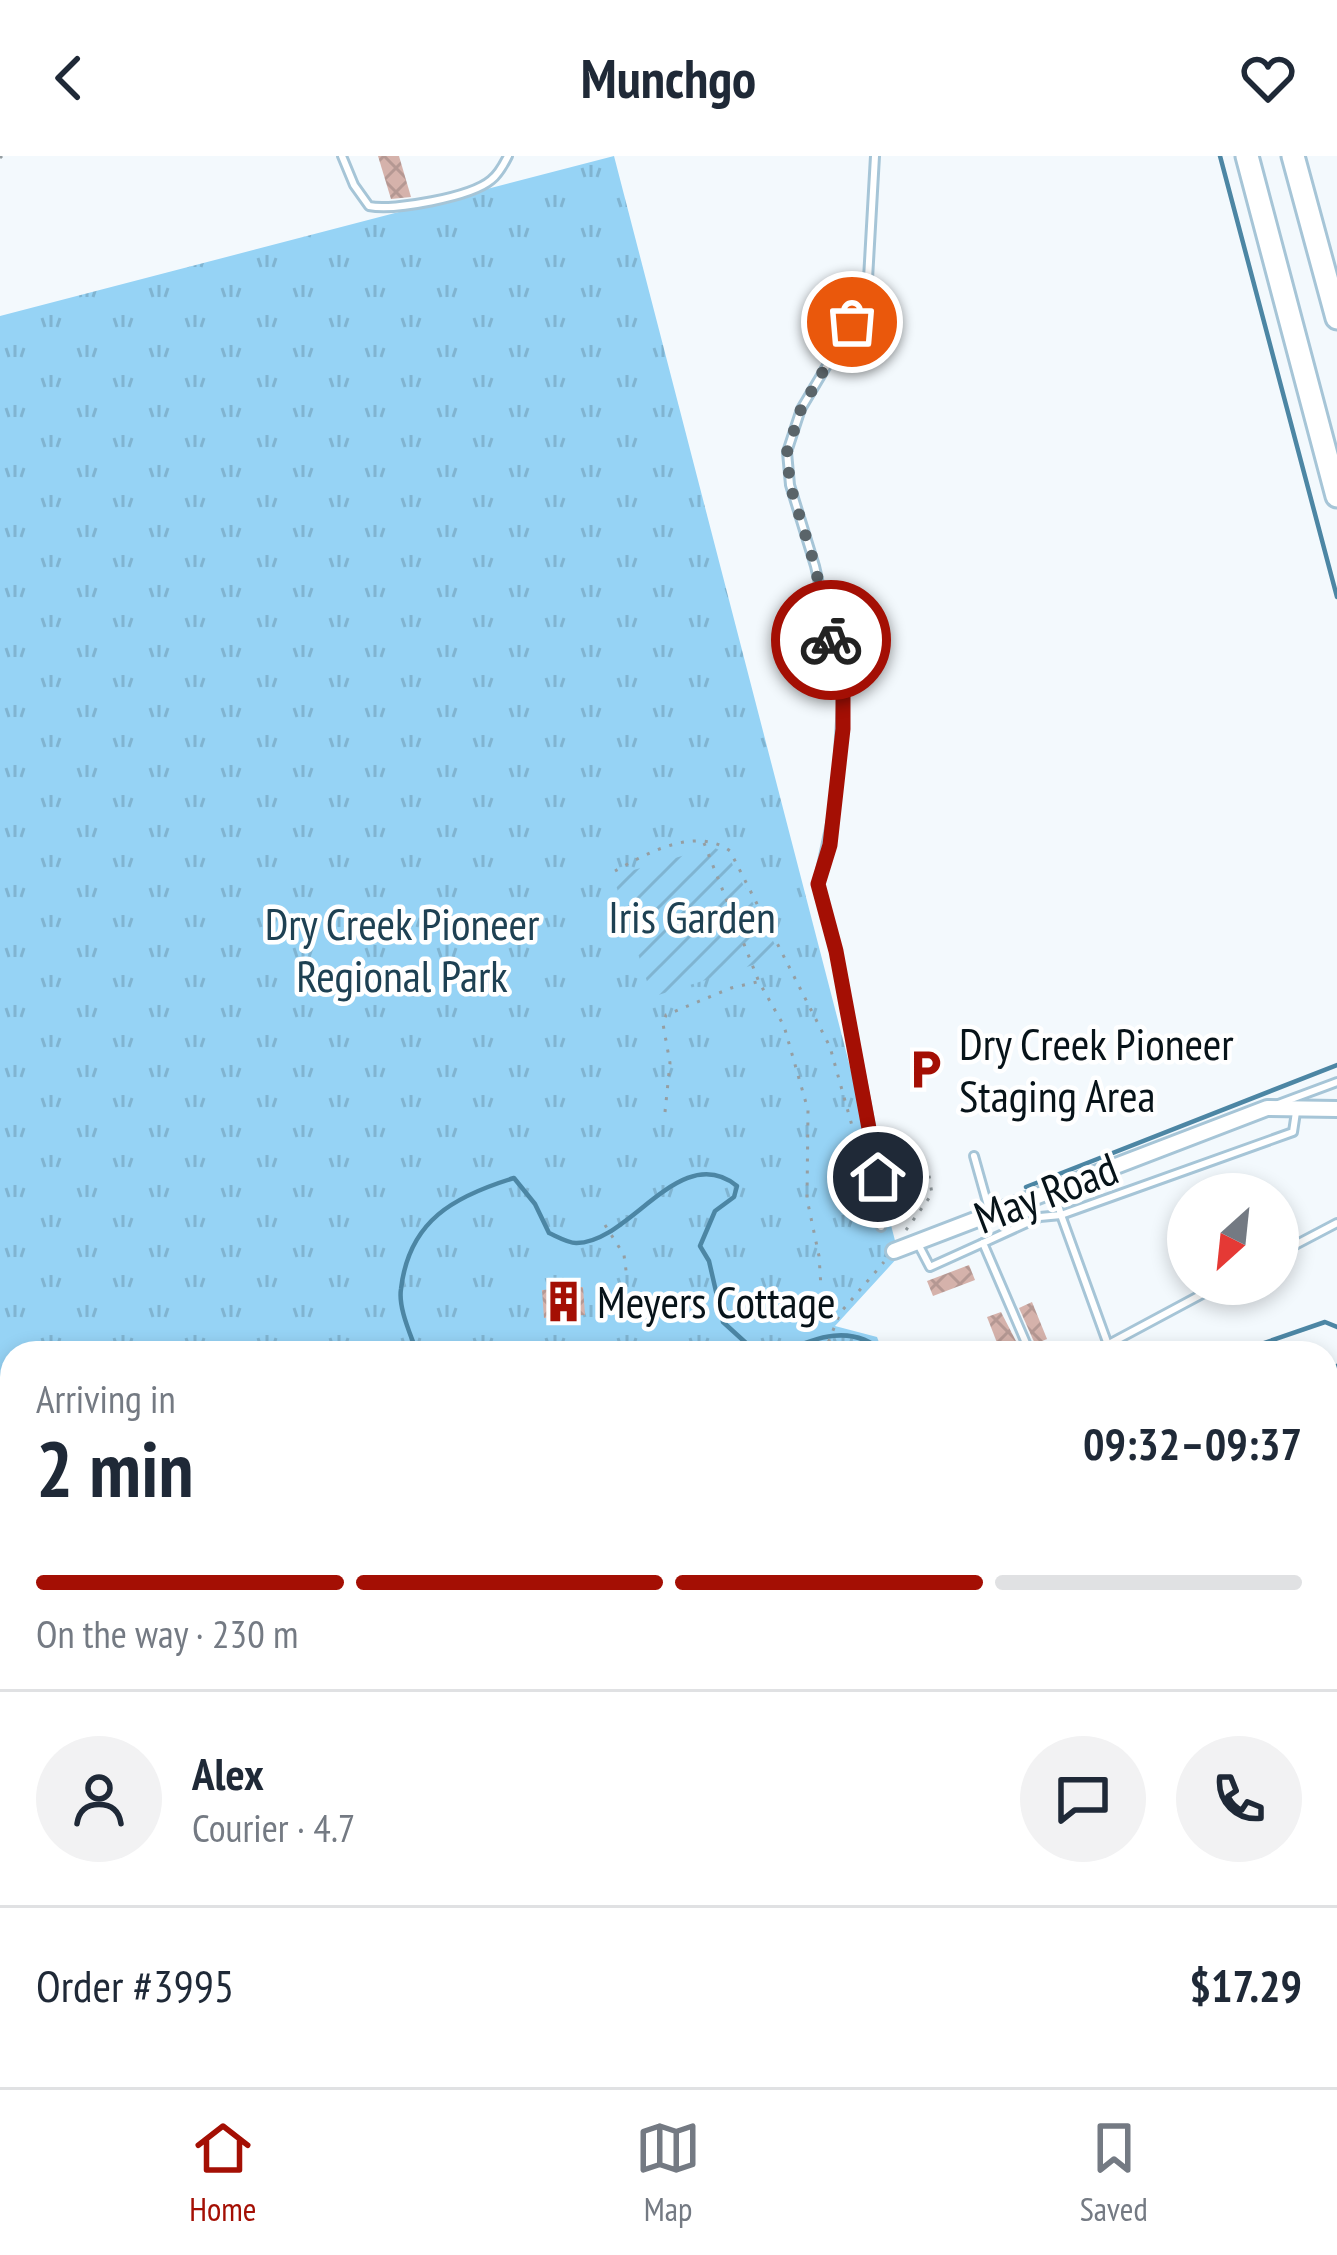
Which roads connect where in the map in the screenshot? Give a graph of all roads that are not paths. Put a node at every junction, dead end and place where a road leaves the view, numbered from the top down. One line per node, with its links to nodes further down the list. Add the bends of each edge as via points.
1 (342, 156): 2 (lane, via 369,206 384,209 468,191 490,181)
2 (508, 156)
3 (875, 156): 20 (lane, via 868,279 787,452 843,690 836,800 818,884 873,1141)
4 (1247, 156): 8 (main road)
5 (1293, 156): 6 (main road)
6 (1329, 252): 7 (main road)
7 (1337, 318)
8 (1308, 385): 9 (main road); 10 (main road)
9 (1337, 427)
10 (1337, 496)
11 (1337, 1082): 12 (lane)
12 (1267, 1108): 13 (street, May Road); 16 (street, May Road)
13 (1296, 1108): 14 (street, May Road); 18 (lane, via 1293,1132 1273,1142)
14 (1337, 1109)
15 (974, 1156): 17 (lane)
16 (1054, 1191): 17 (street, May Road); 18 (lane)
17 (990, 1213): 23 (street, May Road)
18 (1061, 1215): 21 (lane); 27 (lane)
19 (1337, 1223): 22 (lane)
20 (880, 1227)
21 (983, 1243): 23 (lane, via 930,1267); 26 (lane)
22 (1299, 1243)
23 (918, 1244): 24 (street, May Road)
24 (894, 1251)
25 (1185, 1305): 28 (lane)
26 (1025, 1341)
27 (1107, 1341)
28 (1122, 1341)

